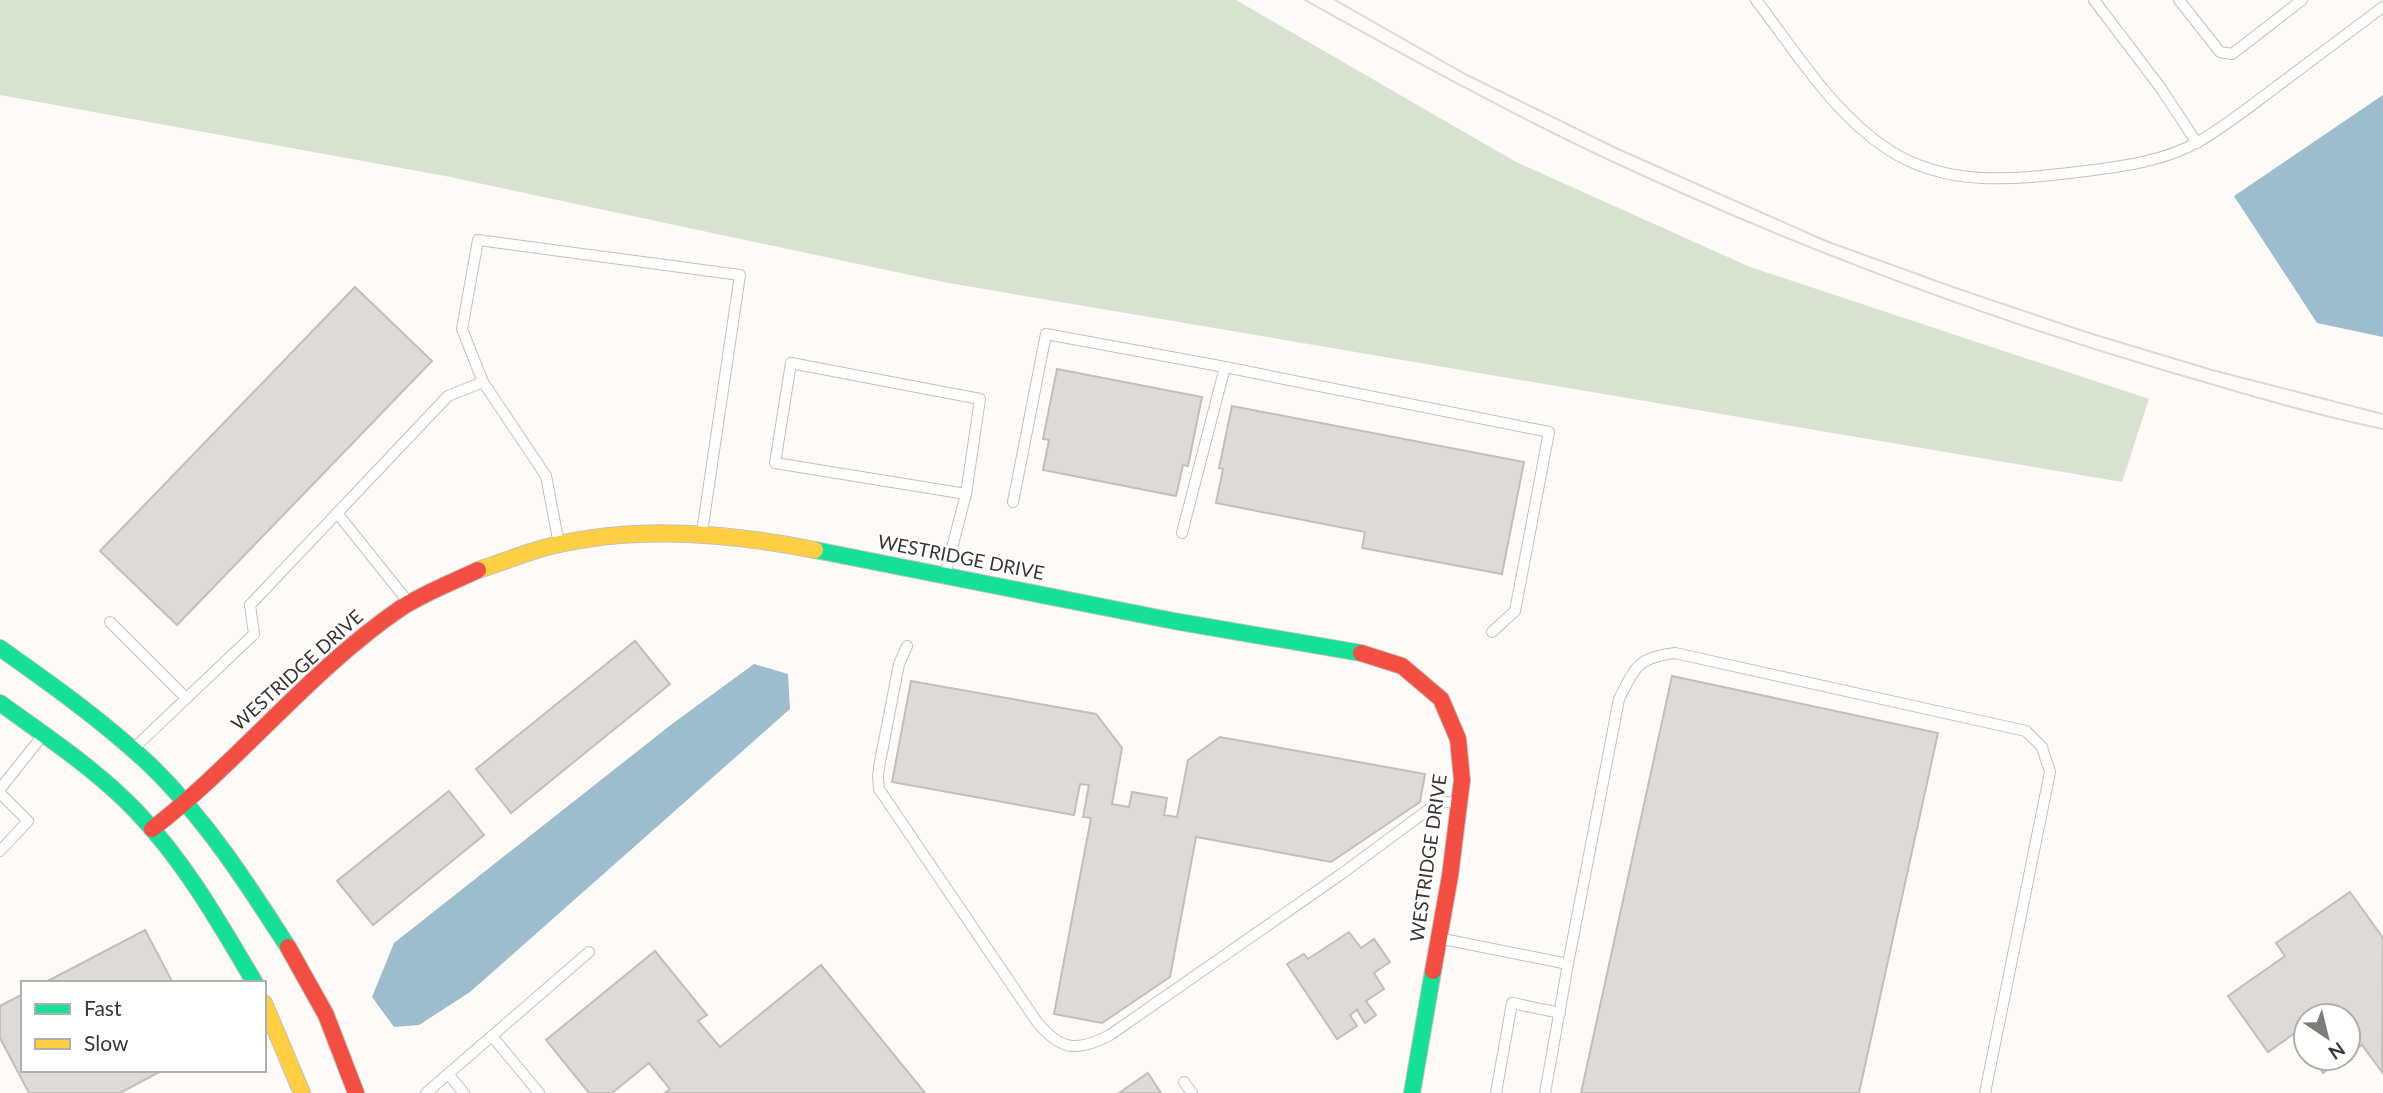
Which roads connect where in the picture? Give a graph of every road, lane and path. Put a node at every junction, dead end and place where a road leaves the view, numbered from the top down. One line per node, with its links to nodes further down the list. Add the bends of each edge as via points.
1 (1756, 0): 6 (lane, via 1841,111 1889,150 1927,169 2015,180 2125,166)
2 (2094, 0): 6 (lane)
3 (2179, 0): 4 (lane, via 2220,52 2232,54)
4 (2302, 0)
5 (2383, 7): 6 (lane)
6 (2197, 143)
7 (1225, 367): 10 (lane, via 1046,334); 12 (lane); 18 (lane, via 1549,432 1515,611)
8 (483, 382): 11 (lane, via 448,396); 13 (lane, via 463,329 478,240 740,275); 14 (lane, via 546,476)
9 (966, 494): 9 (lane, via 980,399 791,363 775,463); 15 (lane)
10 (1013, 502)
11 (337, 513): 16 (lane); 21 (lane, via 250,605 254,634)
12 (1182, 533)
13 (702, 535): 14 (street, WESTRIDGE DRIVE, via 628,533); 15 (street, WESTRIDGE DRIVE, via 794,546)
14 (559, 544): 16 (street, WESTRIDGE DRIVE, via 478,570)
15 (945, 576): 27 (street, WESTRIDGE DRIVE, via 1363,653 1402,666 1441,699 1454,729 1462,780)
16 (409, 604): 26 (street, WESTRIDGE DRIVE, via 333,661)
17 (110, 622): 21 (lane)
18 (1492, 632)
19 (907, 646): 27 (lane, via 884,738 879,789 1037,1022 1062,1045 1086,1045 1110,1035 1440,801)
20 (0, 648): 24 (street)
21 (186, 698): 24 (lane)
22 (0, 703): 23 (street)
23 (43, 734): 25 (lane); 28 (street, via 103,781)
24 (132, 750): 26 (street)
25 (0, 791): 29 (lane, via 28,821)
26 (186, 803): 28 (street, WESTRIDGE DRIVE); 40 (street, via 247,882 296,960 326,1015)
27 (1459, 803): 30 (street, WESTRIDGE DRIVE)
28 (152, 828): 33 (street, via 209,907)
29 (0, 852)
30 (1439, 939): 32 (lane); 45 (street, WESTRIDGE DRIVE)
31 (589, 952): 36 (lane)
32 (1568, 964): 35 (lane); 48 (lane, via 1619,699 1632,673 1649,656 1675,653 2026,731 2042,747 2050,772)
33 (253, 981)
34 (266, 1008): 39 (street)
35 (1560, 1013): 46 (lane, via 1513,1003); 47 (lane)
36 (492, 1036): 37 (lane); 43 (lane)
37 (448, 1074): 41 (lane); 42 (lane)
38 (1184, 1082): 44 (lane)
39 (302, 1093)
40 (356, 1093)
41 (426, 1093)
42 (464, 1093)
43 (538, 1093)
44 (1192, 1093)
45 (1412, 1093)
46 (1496, 1093)
47 (1545, 1093)
48 (1985, 1093)

